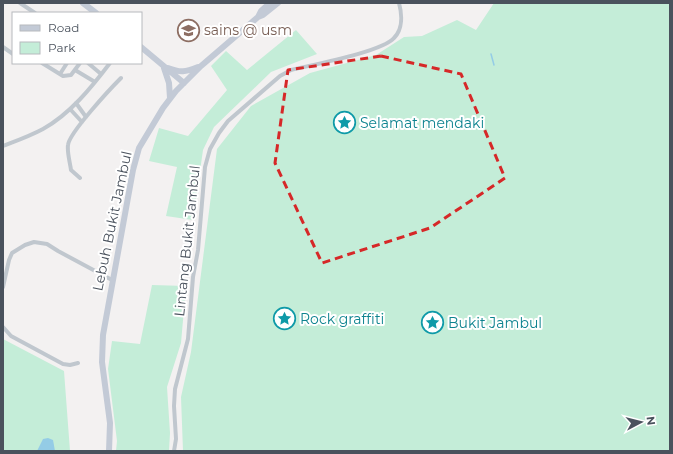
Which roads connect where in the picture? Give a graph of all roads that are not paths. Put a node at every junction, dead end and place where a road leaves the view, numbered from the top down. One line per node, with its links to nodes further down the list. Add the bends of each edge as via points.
1 (20, 3): 6 (street)
2 (83, 3): 7 (main road)
3 (270, 3): 8 (main road, Lebuh Bukit Jambul)
4 (278, 3): 8 (main road, Lebuh Bukit Jambul)
5 (399, 3): 37 (street, Lintang Bukit Jambul, via 401,25 390,42 366,51 291,70 276,79 228,122 210,149 205,168 188,339 175,389)
6 (34, 12)
7 (95, 12)
8 (258, 17): 18 (main road, Lebuh Bukit Jambul)
9 (3, 47): 11 (street)
10 (142, 49): 17 (main road)
11 (12, 53)
12 (44, 64): 20 (street)
13 (66, 64): 20 (street)
14 (79, 64): 19 (street)
15 (89, 64): 21 (street)
16 (109, 64): 21 (street)
17 (163, 66): 18 (main road, via 185,72); 24 (main road); 25 (main road, via 169,83)
18 (201, 66): 24 (main road, Lebuh Bukit Jambul)
19 (75, 70): 20 (street, via 71,75); 23 (street)
20 (60, 74)
21 (101, 74): 23 (street)
22 (122, 78): 28 (street)
23 (95, 82): 26 (street)
24 (184, 83): 25 (main road, Lebuh Bukit Jambul)
25 (170, 98): 32 (main road, Lebuh Bukit Jambul, via 139,148)
26 (76, 103): 27 (street); 28 (street)
27 (70, 109): 29 (street); 30 (street, via 42,130)
28 (86, 117): 29 (street)
29 (82, 122): 31 (street, via 68,145 71,170)
30 (3, 146)
31 (80, 178)
32 (112, 280): 33 (street, via 47,244 34,242 12,253); 36 (main road, Lebuh Bukit Jambul, via 102,349 110,423)
33 (3, 287)
34 (3, 327): 35 (street, via 11,336 63,364)
35 (78, 363)
36 (109, 451)
37 (174, 451)

